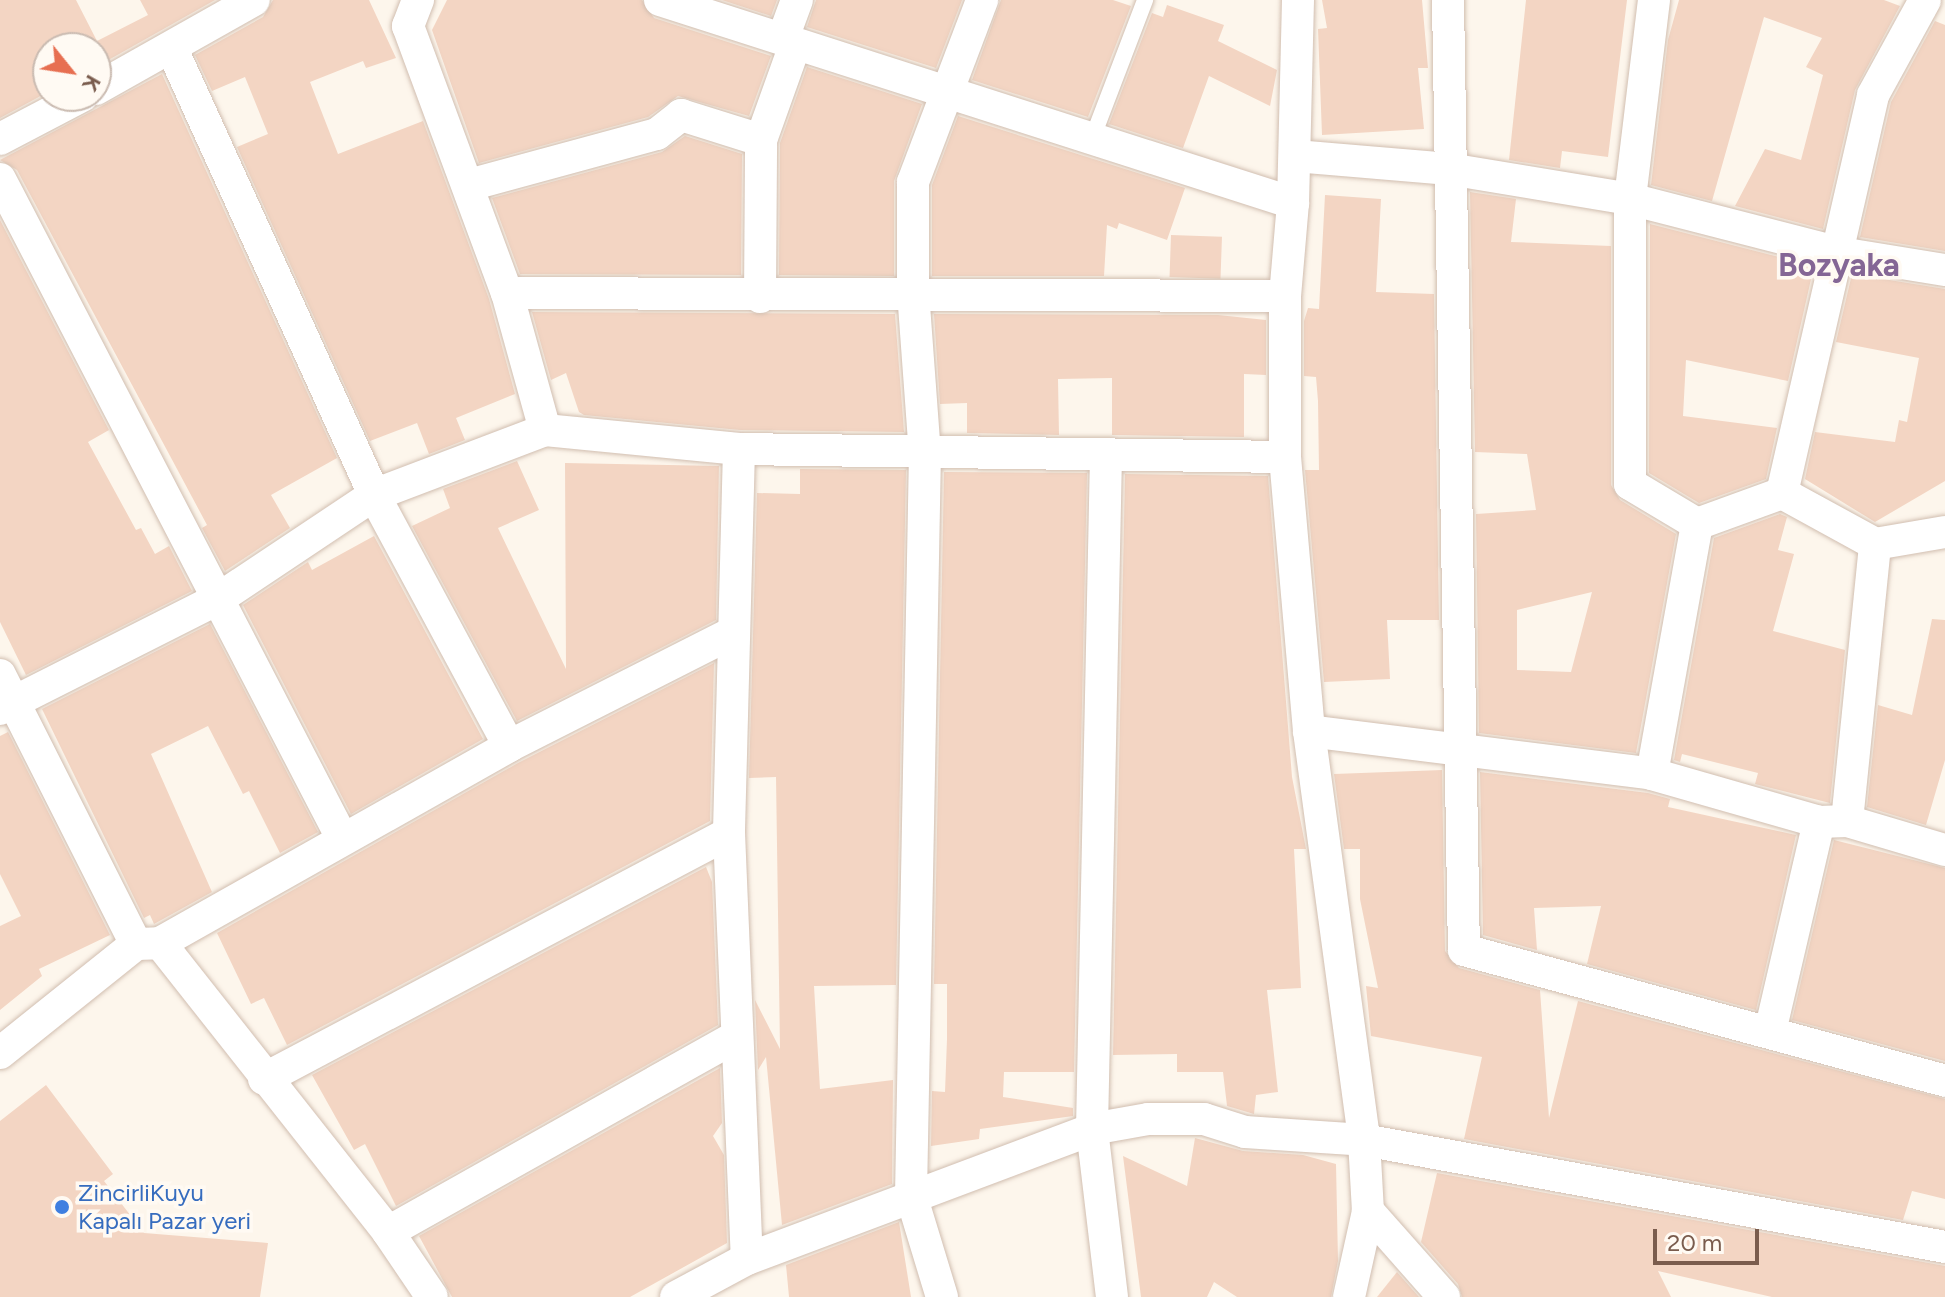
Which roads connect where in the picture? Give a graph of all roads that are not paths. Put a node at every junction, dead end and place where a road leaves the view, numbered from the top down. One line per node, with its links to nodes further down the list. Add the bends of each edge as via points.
1 (254, 0): 12 (street)
2 (418, 0): 22 (street, via 408,26)
3 (660, 0): 11 (street)
4 (797, 0): 11 (street)
5 (982, 0): 14 (street)
6 (1145, 0): 17 (lane)
7 (1298, 0): 19 (street)
8 (1448, 0): 20 (street)
9 (1654, 0): 23 (street)
10 (1925, 0): 25 (street, via 1873,95)
11 (789, 42): 14 (street); 18 (street)
12 (172, 49): 13 (street); 37 (street)
13 (112, 81)
14 (945, 93): 17 (street); 28 (street, via 913,182)
15 (51, 112): 16 (street)
16 (0, 139)
17 (1092, 139): 24 (street)
18 (761, 140): 22 (street, via 681,115 657,134); 30 (street)
19 (1295, 156): 20 (street); 24 (street)
20 (1449, 169): 23 (street); 46 (street, via 1460,598)
21 (0, 179): 41 (street)
22 (469, 185): 27 (street)
23 (1630, 199): 25 (street); 38 (street, via 1630,484)
24 (1293, 203): 29 (street)
25 (1840, 253): 26 (street); 36 (street)
26 (1945, 270)
27 (507, 293): 30 (street); 31 (street)
28 (913, 293): 29 (street); 30 (street); 33 (street)
29 (1285, 296): 35 (street)
30 (760, 297)
31 (545, 430): 32 (street); 37 (street)
32 (739, 449): 33 (street); 42 (street)
33 (925, 455): 34 (street); 60 (street)
34 (1106, 455): 35 (street); 58 (street)
35 (1285, 457): 44 (street)
36 (1782, 493): 38 (street); 40 (street)
37 (374, 495): 41 (street); 45 (street)
38 (1697, 524): 47 (street)
39 (1945, 532): 40 (street)
40 (1875, 544): 48 (street)
41 (218, 599): 43 (street); 50 (street)
42 (732, 633): 45 (street); 49 (street)
43 (5, 696): 52 (street)
44 (1309, 731): 46 (street); 59 (street)
45 (509, 746): 50 (street)
46 (1456, 752): 47 (street); 53 (street, via 1464,950)
47 (1652, 774): 48 (street)
48 (1833, 821): 51 (street); 53 (street)
49 (729, 833): 54 (street); 56 (street)
50 (342, 838): 52 (street)
51 (1945, 850)
52 (148, 943): 55 (street); 56 (street)
53 (1770, 1032): 57 (street)
54 (734, 1038): 62 (street); 64 (street)
55 (0, 1053)
56 (264, 1079): 62 (street)
57 (1945, 1081)
58 (1092, 1129): 59 (street, via 1148,1119 1204,1119 1245,1132); 60 (street); 68 (street)
59 (1364, 1140): 61 (street); 63 (street)
60 (911, 1195): 64 (street); 67 (street)
61 (1368, 1211): 69 (street); 70 (street)
62 (388, 1232): 65 (street)
63 (1945, 1247)
64 (747, 1259): 66 (street)
65 (432, 1297)
66 (676, 1297)
67 (942, 1297)
68 (1112, 1297)
69 (1349, 1297)
70 (1444, 1297)

